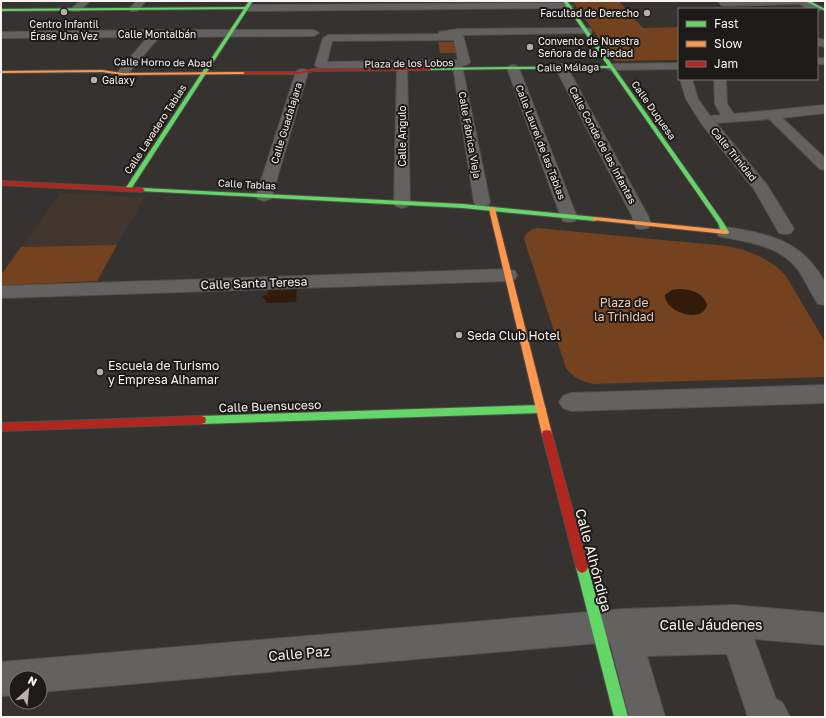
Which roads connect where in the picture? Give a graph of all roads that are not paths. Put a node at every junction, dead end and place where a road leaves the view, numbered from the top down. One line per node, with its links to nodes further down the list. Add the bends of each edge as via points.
1 (86, 1): 10 (street)
2 (142, 1): 11 (street)
3 (722, 1): 9 (street, via 802,1)
4 (807, 1): 9 (street)
5 (249, 4): 6 (street); 11 (street); 16 (street, Calle Lavadero Tablas)
6 (323, 4): 7 (street); 14 (street)
7 (400, 4): 8 (street); 13 (street)
8 (567, 4): 15 (street, Calle Duquesa)
9 (822, 8)
10 (76, 9): 11 (street); 12 (street)
11 (134, 9)
12 (1, 10)
13 (404, 27): 14 (street); 15 (street, via 447,34)
14 (315, 31): 16 (street, Calle Montalbán)
15 (587, 31): 23 (street, Calle Duquesa)
16 (230, 33): 17 (street, Calle Montalbán); 30 (street, Calle Lavadero Tablas)
17 (157, 34): 18 (street, Calle Montalbán); 29 (street)
18 (1, 35)
19 (328, 38): 19 (street, Plaza de los Lobos, via 321,64 464,62 459,37)
20 (308, 58): 28 (street)
21 (678, 66): 23 (street, Calle Málaga)
22 (561, 67): 23 (street, Calle Málaga); 25 (street, Calle Málaga); 44 (street, Calle Conde de las Infantas)
23 (611, 67): 46 (street, Calle Duquesa)
24 (458, 68): 25 (street, Calle Málaga); 26 (street, Plaza de los Lobos); 42 (street, Calle Fábrica Vieja)
25 (513, 68): 43 (street, Calle Laurel de las Tablas)
26 (402, 69): 28 (street, Plaza de los Lobos); 41 (street, Calle Angulo)
27 (1, 72): 29 (street, Calle Horno de Abad, via 102,71)
28 (305, 72): 30 (street, Calle Horno de Abad); 40 (street, Calle Guadalajara)
29 (122, 74): 30 (street, Calle Horno de Abad)
30 (204, 74): 39 (street, Calle Lavadero Tablas)
31 (686, 80): 36 (street, Calle Trinidad, via 692,99)
32 (720, 80): 35 (street, via 721,104)
33 (825, 109): 34 (street)
34 (772, 115): 35 (street); 37 (street)
35 (730, 118): 36 (street)
36 (706, 120): 45 (street, Calle Trinidad, via 761,188)
37 (825, 166)
38 (1, 183): 39 (street, Calle Tablas)
39 (128, 189): 40 (street, Calle Tablas)
40 (264, 196): 41 (street, Calle Tablas)
41 (402, 203): 42 (street, Calle Tablas)
42 (487, 206): 43 (street); 47 (street)
43 (569, 217): 44 (street)
44 (642, 224): 46 (street)
45 (785, 229)
46 (725, 232): 48 (street, via 749,235 774,243 788,251)
47 (508, 276): 49 (street, Calle Santa Teresa); 53 (street)
48 (819, 280): 50 (street)
49 (1, 292)
50 (825, 299)
51 (825, 394): 52 (street)
52 (571, 402)
53 (540, 409): 54 (street, Calle Buensuceso); 55 (street, Calle Alhóndiga)
54 (1, 427)
55 (597, 628): 56 (street, Calle Jáudenes, via 734,621); 57 (street, Calle Paz); 58 (street, Calle Alhóndiga)
56 (825, 628)
57 (1, 679)
58 (621, 717)
59 (647, 717): 60 (street, via 626,641 720,638 738,639 764,714 770,714)
60 (772, 717)

